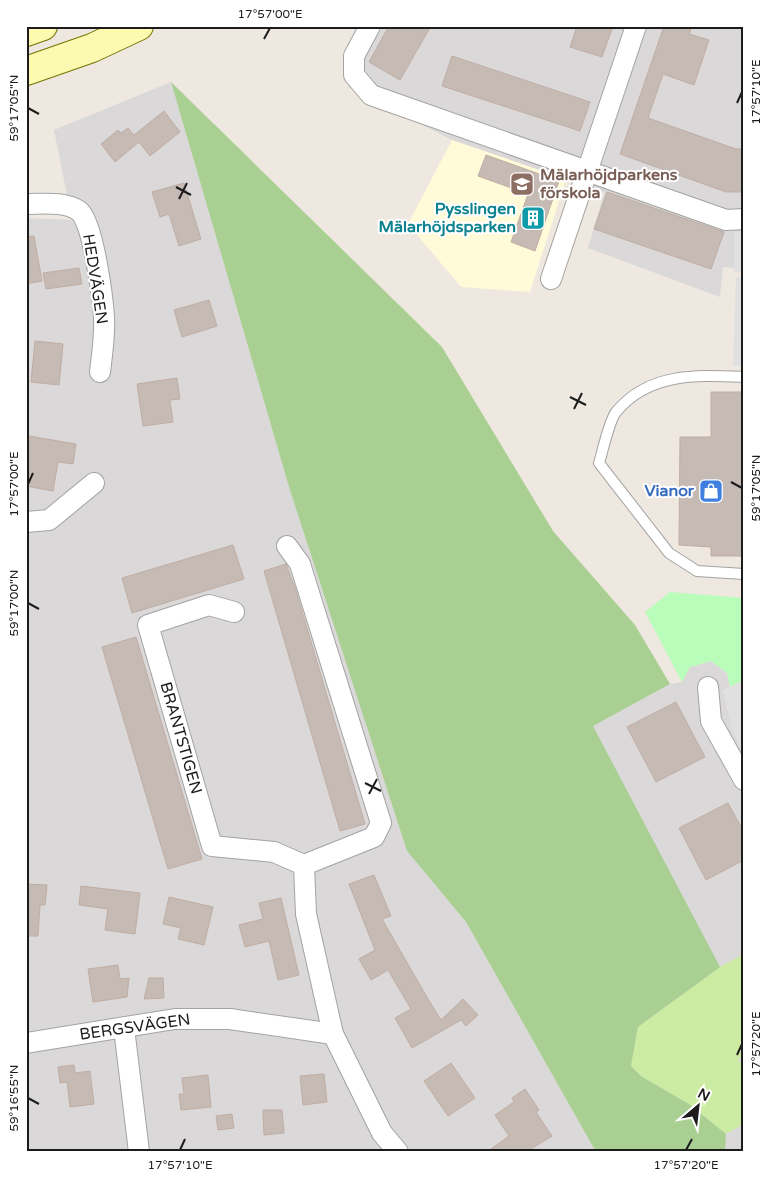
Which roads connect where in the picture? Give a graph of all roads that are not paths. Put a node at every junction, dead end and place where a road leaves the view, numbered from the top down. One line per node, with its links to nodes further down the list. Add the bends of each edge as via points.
1 (43, 26): 5 (main road)
2 (139, 26): 6 (main road, via 92,48)
3 (370, 26): 7 (street, via 354,56 354,75 370,95)
4 (636, 26): 7 (street)
5 (26, 32)
6 (26, 71)
7 (588, 171): 9 (street, via 726,220); 10 (street)
8 (26, 204): 11 (street, HEDVÄGEN, via 66,205 80,212 87,224 94,248 104,319)
9 (744, 219)
10 (551, 278)
11 (100, 372)
12 (744, 377): 16 (lane, via 692,375 646,386 615,412 599,463 669,552 697,571)
13 (94, 484): 14 (street, via 49,520)
14 (26, 522)
15 (287, 546): 20 (street, via 300,564 381,823 374,836)
16 (744, 574)
17 (234, 612): 20 (street, BRANTSTIGEN, via 209,605 148,625 212,846 274,852)
18 (708, 687): 19 (street, via 711,721)
19 (744, 780)
20 (304, 865): 22 (street, via 306,914)
21 (124, 1028): 22 (street, BERGSVÄGEN, via 176,1019 230,1019); 23 (street, BERGSVÄGEN); 24 (street)
22 (333, 1034): 25 (street, via 382,1133)
23 (26, 1043)
24 (139, 1152)
25 (398, 1152)

